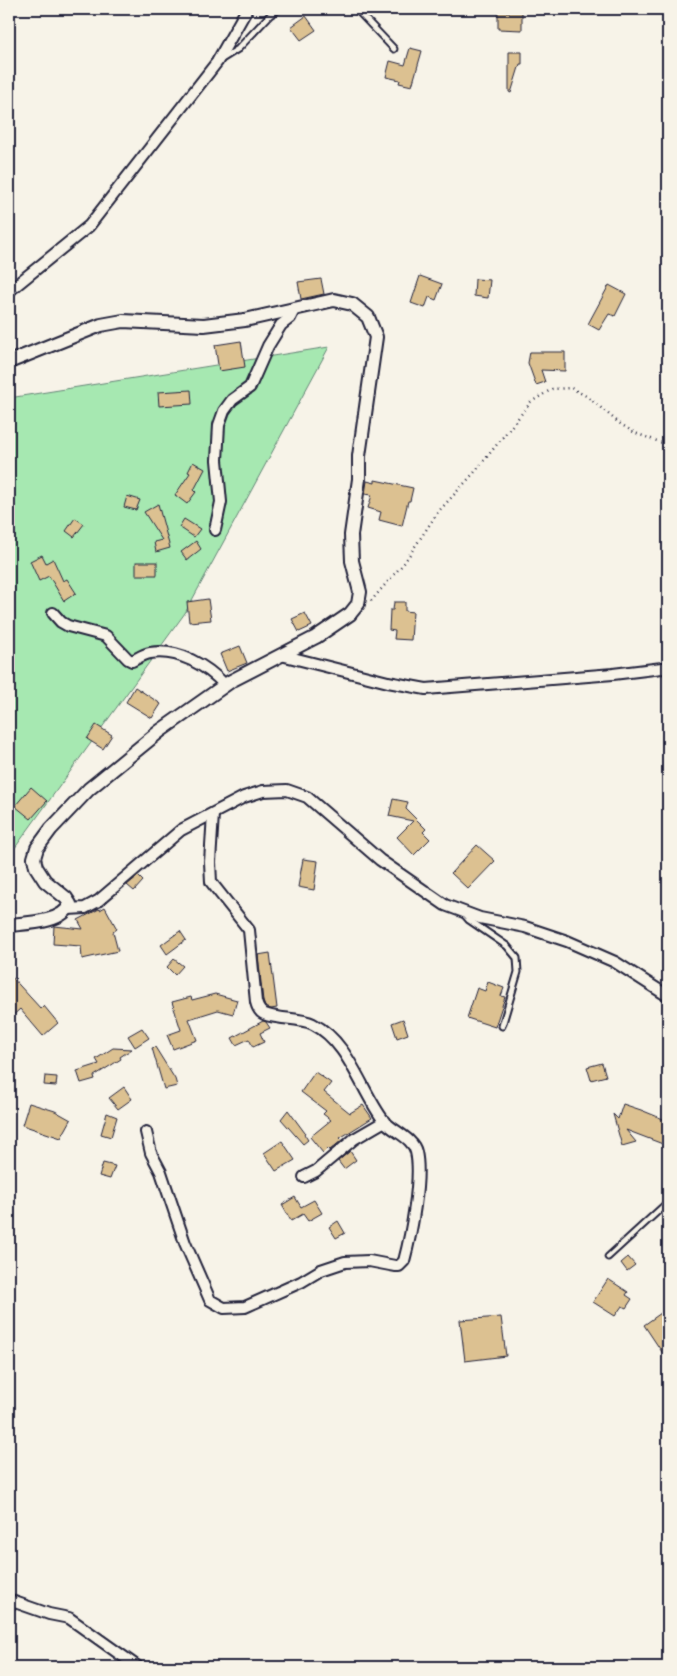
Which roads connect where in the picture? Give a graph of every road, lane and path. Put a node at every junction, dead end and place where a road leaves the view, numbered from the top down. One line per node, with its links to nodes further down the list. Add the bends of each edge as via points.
1 (247, 9): 5 (street)
2 (279, 9): 5 (lane, via 238,49)
3 (356, 9): 4 (lane)
4 (394, 49)
5 (217, 62): 6 (street, via 89,226)
6 (9, 290)
7 (295, 308): 8 (street, via 245,320 204,325 123,321 100,325); 10 (street, via 268,346 250,387 224,410 219,425 217,460 221,502); 11 (street, via 334,300 352,304 368,317 376,337 351,535 352,561 360,592)
8 (9, 360)
9 (668, 445): 11 (path, via 619,424 588,397 571,388 552,389 531,402 438,512 375,599 367,604)
10 (215, 530)
11 (358, 604): 13 (street, via 350,614 316,637)
12 (53, 613): 15 (street, via 68,626 106,636 132,661 152,652 184,657 204,667)
13 (281, 655): 14 (street, via 426,689); 15 (street)
14 (668, 669)
15 (226, 685): 17 (street, via 89,789 37,848 36,867 45,881 66,898 70,904)
16 (213, 814): 17 (street, via 181,830 98,901 85,908); 18 (street, via 263,791 287,790 308,797 380,860 446,905); 22 (street, via 212,882 249,930 259,1010 312,1023 336,1043)
17 (68, 909): 19 (street, via 42,921)
18 (461, 911): 20 (street, via 568,941 615,962); 21 (lane, via 508,946 517,958 518,972)
19 (9, 925)
20 (668, 996)
21 (502, 1026)
22 (385, 1121): 23 (street, via 414,1145 418,1161 404,1261 395,1266 369,1261 345,1262 321,1270 245,1307 224,1308 210,1300 185,1243); 24 (street, via 354,1139)
23 (146, 1132)
24 (304, 1177)
25 (668, 1202): 26 (lane)
26 (608, 1257)
27 (9, 1600): 28 (street, via 69,1618)
28 (138, 1667)

